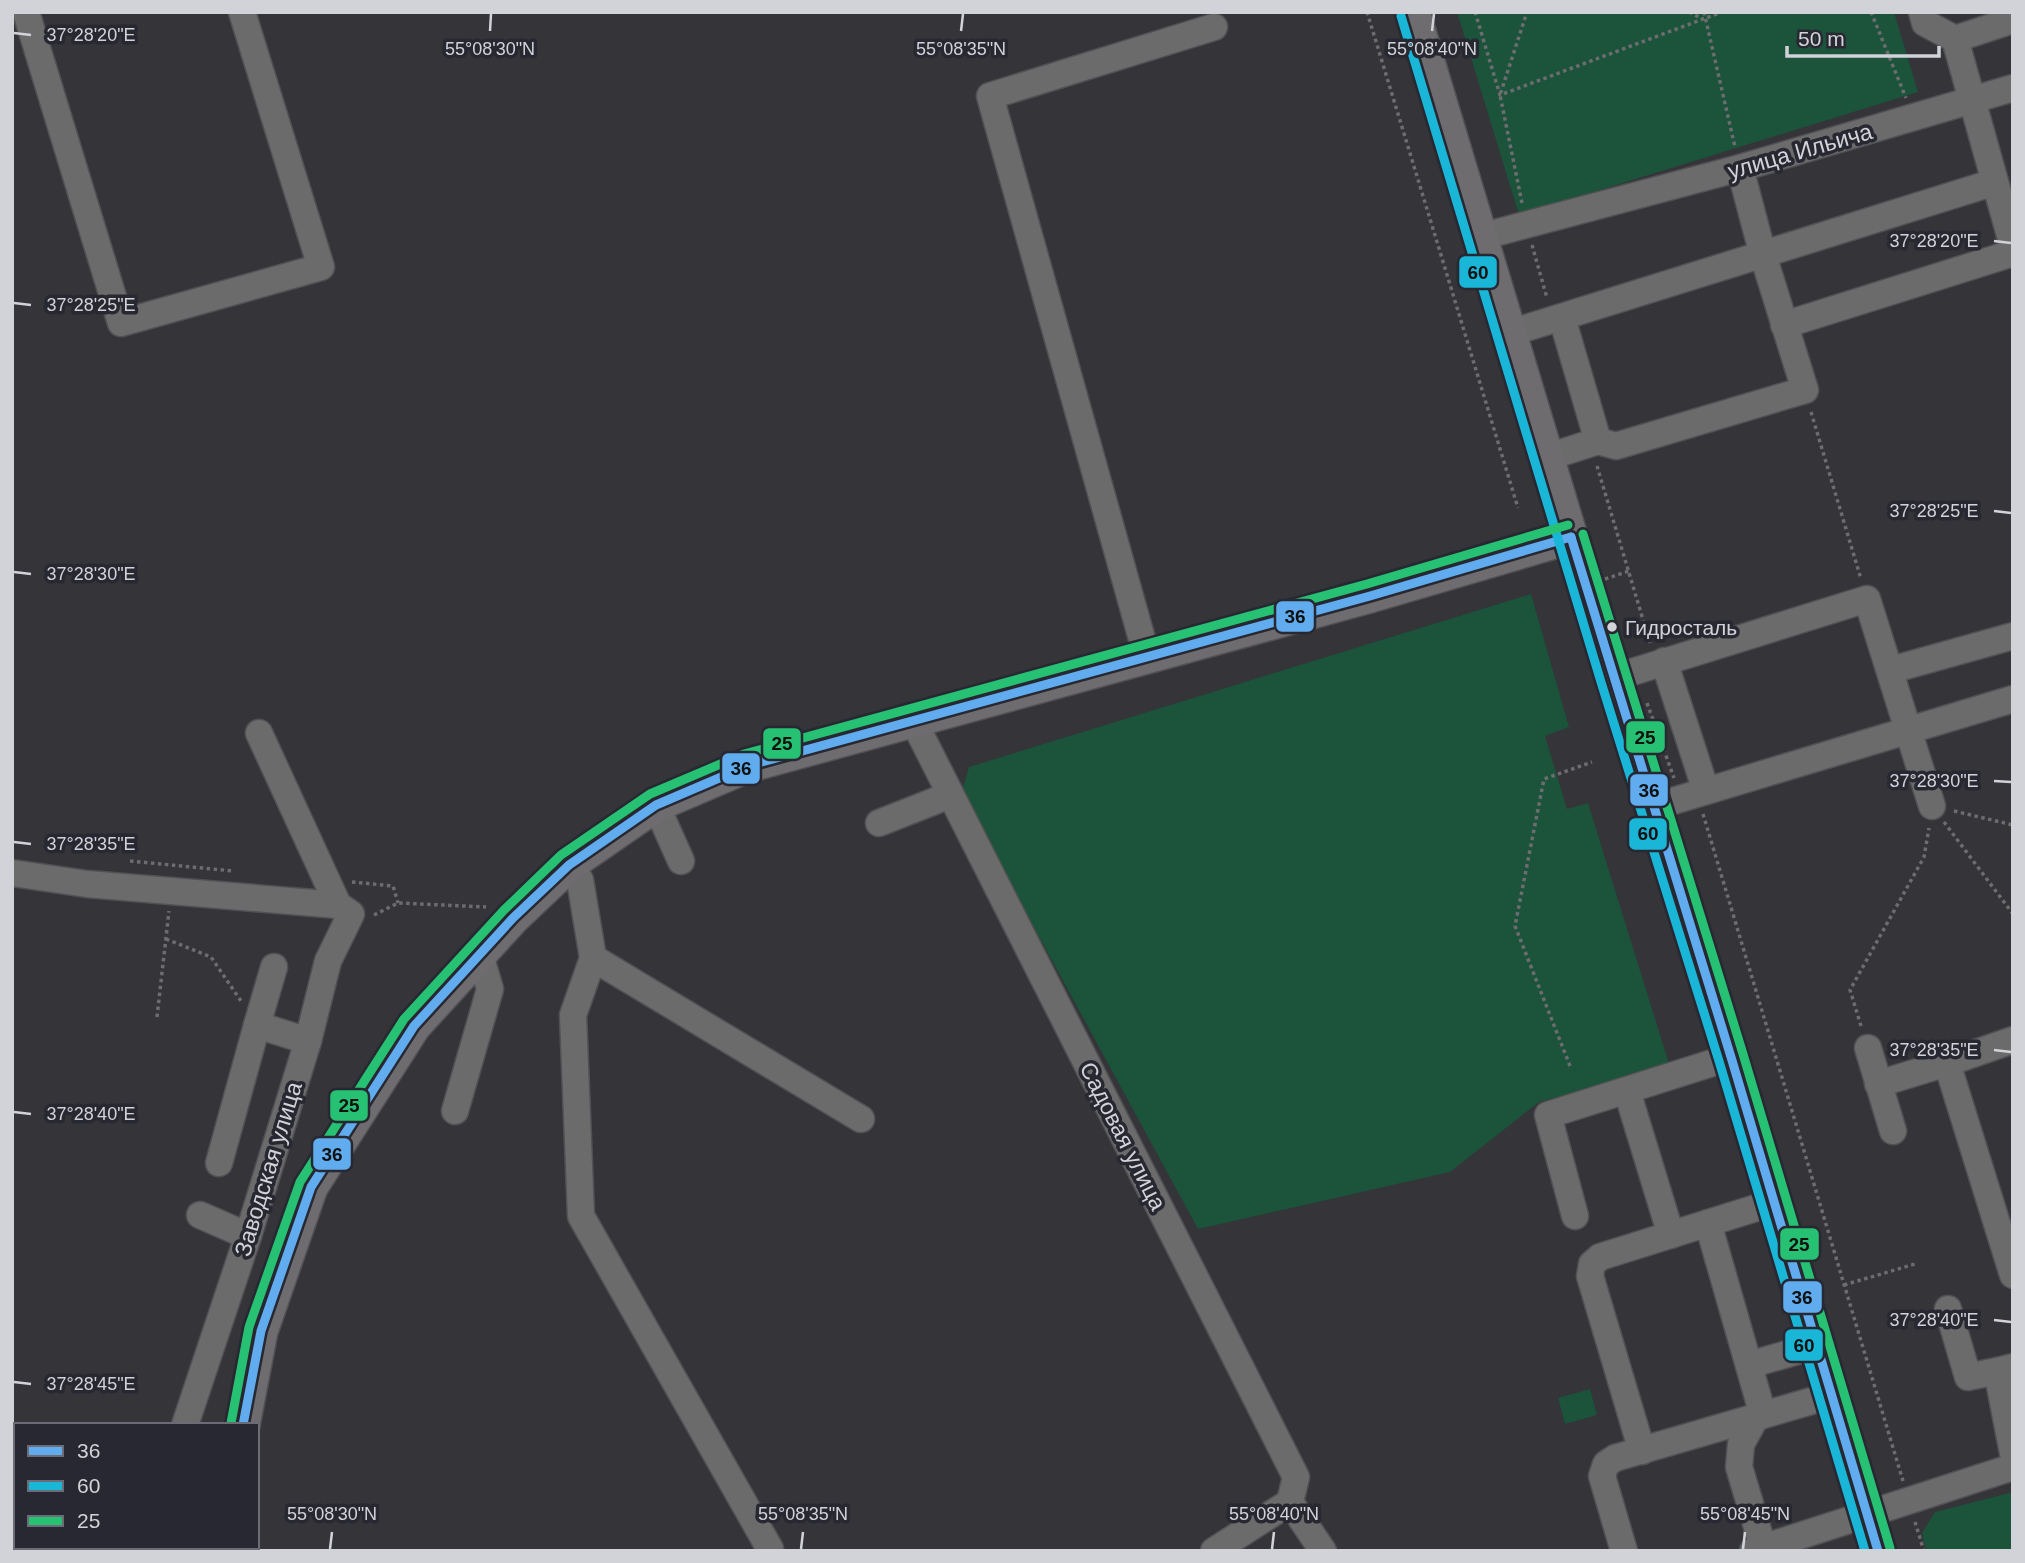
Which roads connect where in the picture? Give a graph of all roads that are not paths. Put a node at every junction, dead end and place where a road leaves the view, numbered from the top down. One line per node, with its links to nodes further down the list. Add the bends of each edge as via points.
1 (26, 12): 2 (street, via 121,323 321,267)
2 (242, 12)
3 (1413, 12): 12 (main road)
4 (1922, 12): 7 (street, via 1925,23)
5 (2013, 20): 7 (street)
6 (1214, 27): 23 (street, via 990,96)
7 (1955, 39): 9 (street)
8 (2013, 88): 9 (street, улица Ильича)
9 (1973, 100): 10 (street, улица Ильича); 11 (street)
10 (1740, 168): 12 (street, улица Ильича); 15 (street)
11 (1995, 182): 13 (street); 15 (street)
12 (1480, 237): 18 (main road)
13 (2013, 246)
14 (2013, 253): 17 (street)
15 (1763, 255): 16 (street); 17 (street)
16 (1562, 317): 18 (street); 19 (street)
17 (1784, 325): 19 (street, via 1805,390 1616,446)
18 (1510, 333): 20 (main road)
19 (1598, 441): 20 (street)
20 (1548, 457): 21 (main road)
21 (1571, 537): 23 (main road); 26 (street)
22 (2013, 636): 25 (street)
23 (1147, 657): 28 (main road)
24 (1664, 661): 25 (street, via 1867,599); 26 (street); 31 (street)
25 (1891, 670): 29 (street)
26 (1612, 678): 35 (street)
27 (2013, 699): 29 (street)
28 (913, 720): 32 (street, Садовая улица); 33 (main road, via 747,766)
29 (1909, 731): 31 (street); 34 (street)
30 (259, 733): 40 (street)
31 (1706, 791): 35 (street)
32 (959, 802): 36 (street); 74 (street, Садовая улица, via 1296,1477)
33 (656, 806): 37 (street); 38 (main road)
34 (1932, 806)
35 (1653, 807): 48 (street)
36 (879, 823)
37 (681, 861)
38 (569, 864): 41 (main road); 42 (street, via 580,880)
39 (12, 873): 40 (street, via 171,890)
40 (344, 916): 46 (street, Заводская улица)
41 (480, 955): 52 (street, via 490,989); 70 (main road, via 414,1026 311,1187 261,1331)
42 (593, 958): 53 (street); 77 (street, via 573,1015 581,1216)
43 (274, 967): 44 (street)
44 (257, 1026): 46 (street); 55 (street)
45 (2013, 1040): 49 (street)
46 (308, 1041): 61 (street, Заводская улица)
47 (1868, 1048): 50 (street)
48 (1731, 1057): 51 (street); 56 (street)
49 (1947, 1063): 50 (street); 62 (street)
50 (1878, 1084): 54 (street)
51 (1627, 1091): 58 (street, via 1548,1115); 60 (street)
52 (455, 1111)
53 (861, 1119)
54 (1893, 1131)
55 (219, 1163)
56 (1775, 1202): 59 (street); 64 (street)
57 (200, 1215): 61 (street)
58 (1575, 1216)
59 (1708, 1223): 60 (street); 65 (street)
60 (1671, 1235): 71 (street, via 1600,1257 1592,1264 1590,1276)
61 (248, 1236): 69 (street, Заводская улица)
62 (2013, 1275)
63 (1948, 1309): 66 (street, via 1968,1377)
64 (1818, 1345): 65 (street); 67 (street)
65 (1749, 1365): 68 (street)
66 (2005, 1369): 72 (street)
67 (1832, 1395): 68 (street); 75 (street)
68 (1760, 1416): 71 (street); 76 (street, via 1741,1444 1739,1467)
69 (186, 1423)
70 (243, 1423)
71 (1642, 1451): 80 (street, via 1615,1458 1606,1464 1602,1476)
72 (2013, 1453)
73 (2013, 1467): 75 (street)
74 (1290, 1502): 78 (street); 79 (street)
75 (1867, 1515): 76 (street); 81 (street)
76 (1773, 1547)
77 (769, 1551)
78 (1214, 1551)
79 (1323, 1551)
80 (1624, 1551)
81 (1878, 1551)

